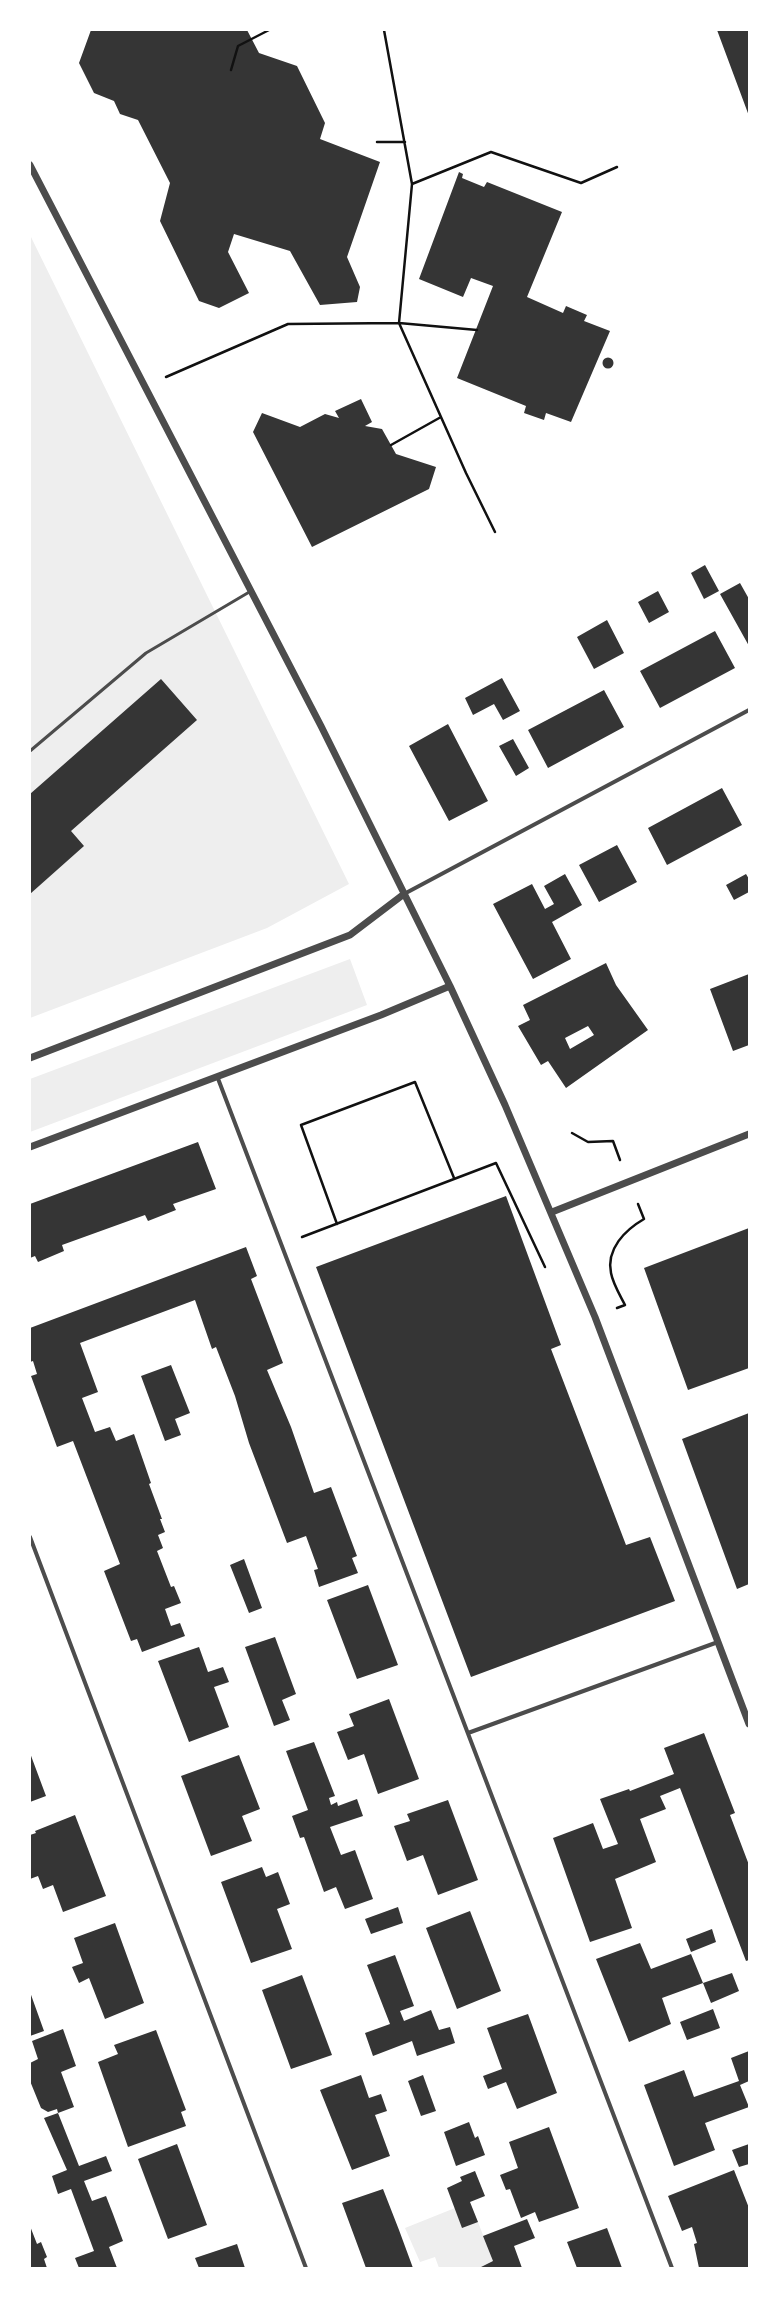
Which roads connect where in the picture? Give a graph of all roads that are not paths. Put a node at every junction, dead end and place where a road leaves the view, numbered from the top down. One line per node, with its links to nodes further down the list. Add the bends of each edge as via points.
1 (30, 165): 2 (street)
2 (251, 591): 4 (lane, via 146,653); 5 (street)
3 (749, 710): 5 (street)
4 (30, 751)
5 (404, 894): 6 (street); 7 (street, via 350,935)
6 (450, 986): 8 (street, via 381,1015); 11 (street)
7 (30, 1058)
8 (217, 1076): 10 (street); 15 (street)
9 (749, 1134): 11 (street)
10 (30, 1147)
11 (552, 1212): 13 (street, via 595,1317)
12 (30, 1537): 16 (street)
13 (718, 1642): 14 (street); 15 (street)
14 (749, 1724)
15 (468, 1733): 17 (street)
16 (306, 2268)
17 (672, 2268)

